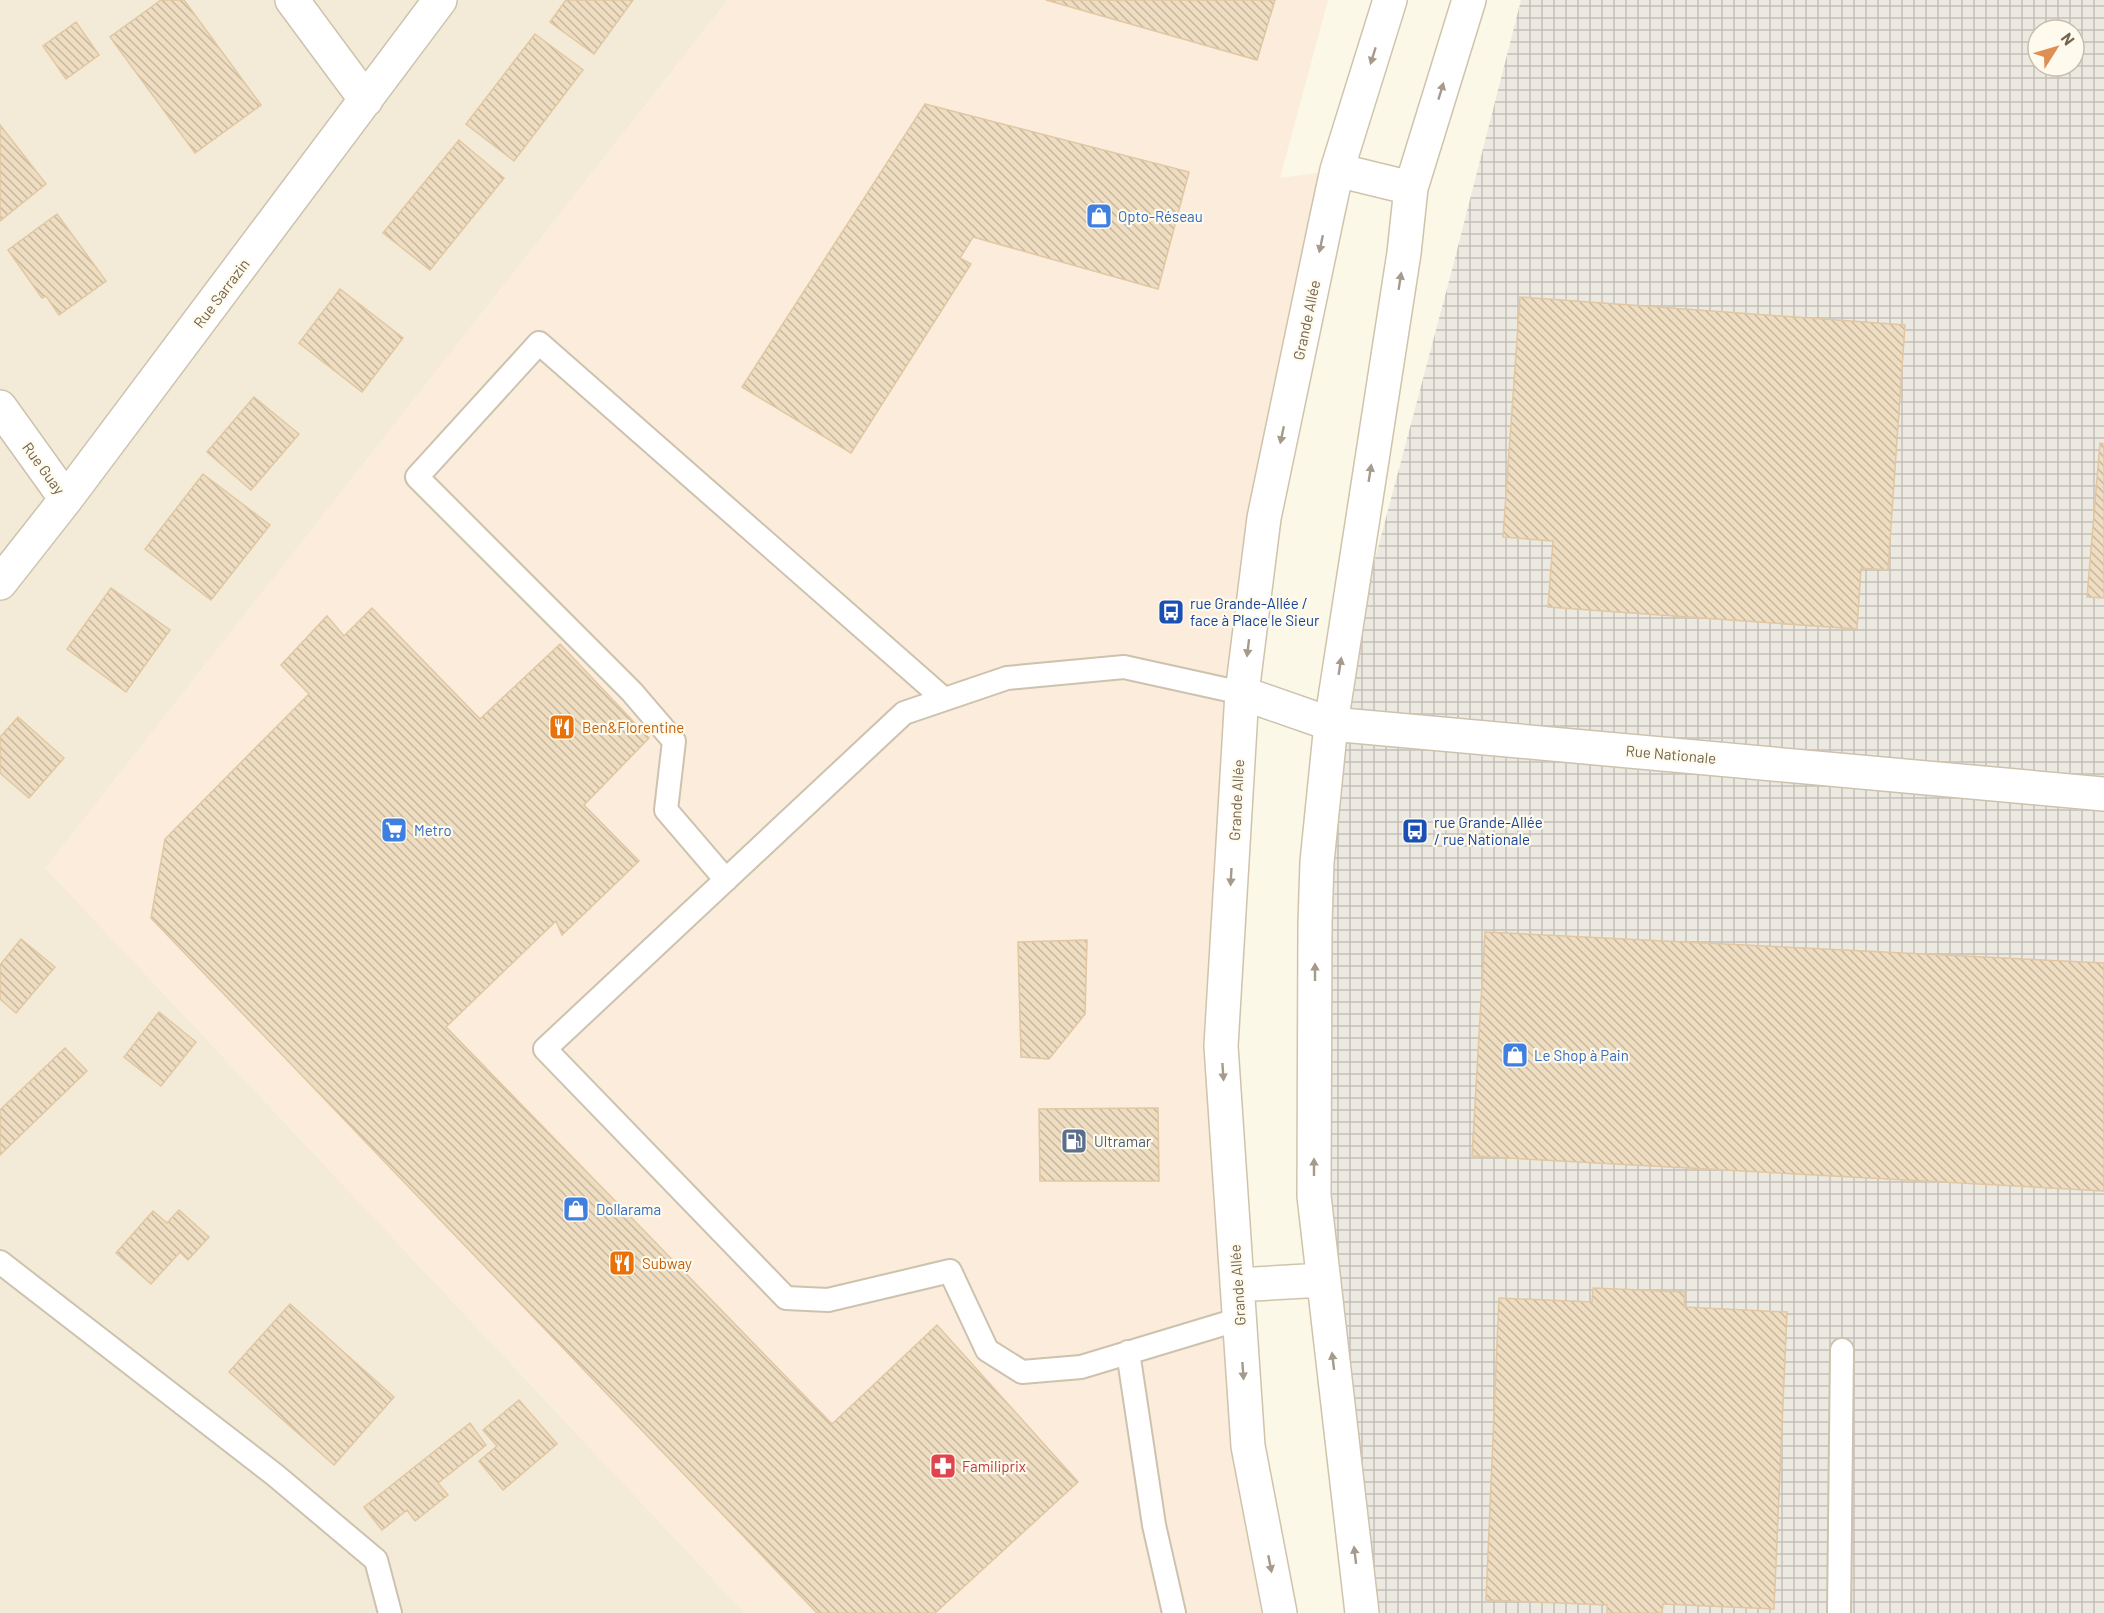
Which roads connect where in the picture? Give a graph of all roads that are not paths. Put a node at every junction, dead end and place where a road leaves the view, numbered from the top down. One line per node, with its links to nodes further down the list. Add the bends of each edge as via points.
1 (292, 0): 5 (street)
2 (440, 0): 5 (street, Rue Sarrazin)
3 (1390, 0): 6 (street, Grande Allée, one-way to 6)
4 (1469, 0): 7 (street, one-way to 4)
5 (366, 100): 9 (street, Rue Sarrazin)
6 (1337, 170): 7 (street); 11 (street, Grande Allée, one-way to 11, via 1264,518)
7 (1411, 188): 13 (street, one-way to 7)
8 (0, 407): 9 (street, Rue Guay)
9 (66, 499): 10 (street, Rue Sarrazin)
10 (0, 583)
11 (1242, 693): 12 (lane, via 1124,667 1007,678); 13 (street, Rue Nationale); 18 (street, Grande Allée, one-way to 18, via 1221,1046)
12 (944, 699): 15 (lane, via 904,713); 15 (lane, via 539,343 417,477 602,661 674,741 666,810)
13 (1331, 724): 14 (street, Rue Nationale); 17 (street, one-way to 13, via 1314,1196 1315,923)
14 (2104, 794)
15 (726, 880): 21 (lane, via 545,1049 786,1298 828,1300 950,1271 987,1350 1022,1372 1081,1367)
16 (0, 1262): 22 (lane, via 275,1475 376,1560)
17 (1323, 1280): 18 (street); 25 (street, one-way to 17)
18 (1237, 1285): 19 (street, Grande Allée)
19 (1239, 1319): 21 (lane); 24 (street, Grande Allée, one-way to 24, via 1248,1446)
20 (1842, 1350): 26 (lane)
21 (1128, 1353): 23 (lane, via 1154,1525)
22 (390, 1613)
23 (1174, 1613)
24 (1280, 1613)
25 (1362, 1613)
26 (1839, 1613)

